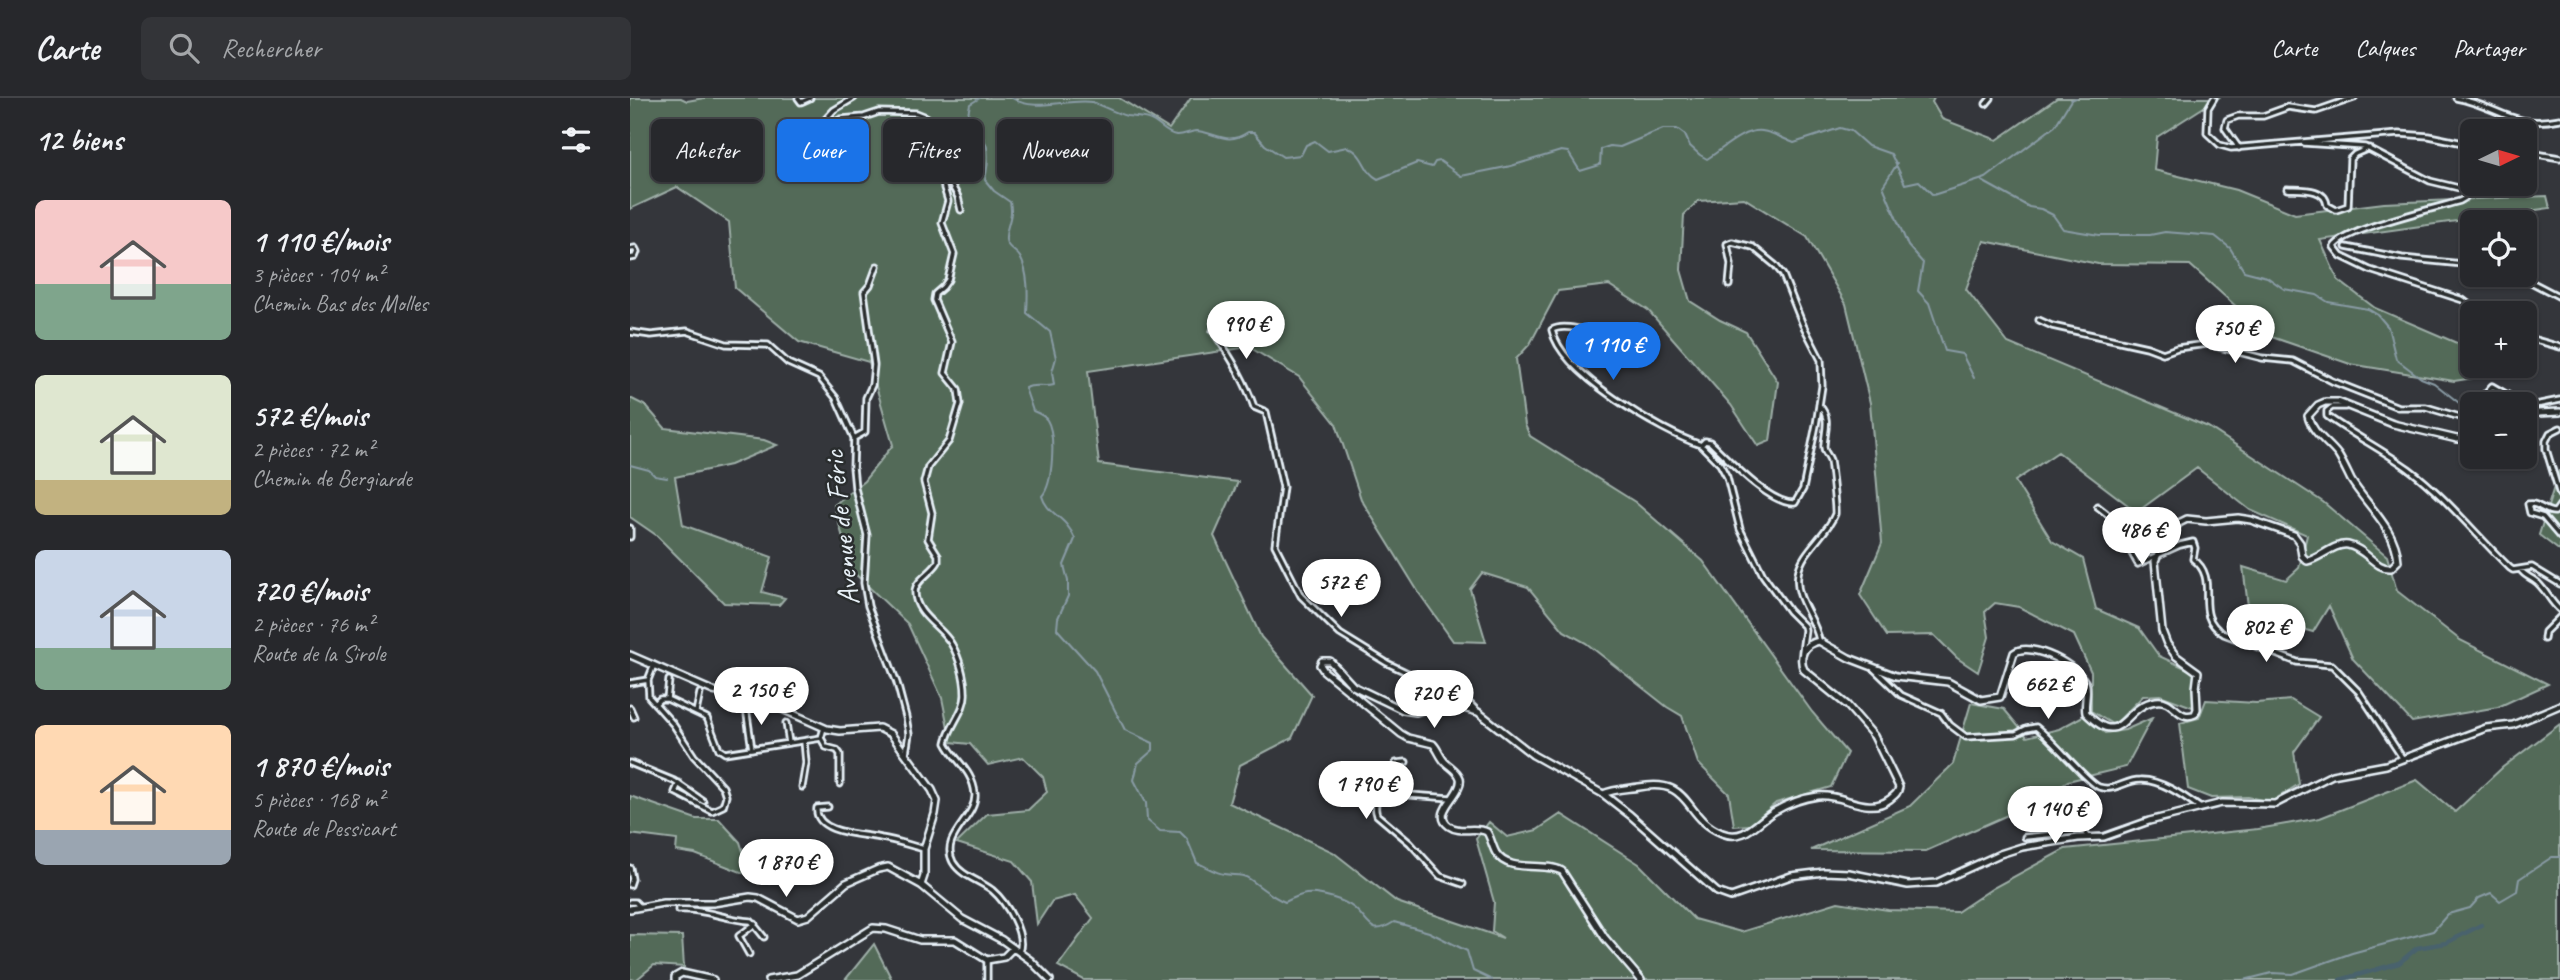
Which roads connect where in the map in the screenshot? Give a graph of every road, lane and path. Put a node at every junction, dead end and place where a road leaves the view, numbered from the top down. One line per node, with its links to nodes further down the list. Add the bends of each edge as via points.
1 (798, 98): 2 (street, via 801,102)
2 (810, 98)
3 (853, 98): 10 (street, via 823,122 810,126 810,132 837,120 876,112)
4 (1991, 98): 8 (street)
5 (2214, 98): 13 (street, via 2208,108 2207,133 2221,145)
6 (2354, 98): 13 (street, via 2316,111 2288,107 2263,116 2229,118 2226,132)
7 (2456, 98): 9 (street, via 2521,121)
8 (1986, 104)
9 (2560, 118)
10 (928, 119)
11 (2460, 142): 12 (street, via 2399,134)
12 (2304, 143): 13 (street); 14 (street)
13 (2239, 148)
14 (2370, 148): 19 (street, via 2350,159 2348,206 2336,210 2321,193); 29 (street, via 2430,181 2462,189 2465,198 2369,226 2338,241 2336,251 2370,270)
15 (2538, 154): 16 (street)
16 (2560, 158)
17 (944, 182): 111 (street, via 948,206 942,223 954,261 934,300 952,342 945,373 958,389 960,404 949,441 925,476 932,513 928,539 938,562 915,592 930,622 954,646 965,689 946,743 963,763 975,794 974,807 950,847 952,860 1002,902 1021,939)
18 (950, 182): 20 (street)
19 (2287, 188)
20 (961, 209)
21 (2346, 247): 24 (street)
22 (630, 249): 23 (street, via 638,252)
23 (630, 258)
24 (2460, 264)
25 (877, 266): 46 (street, via 864,292 874,365 872,385 866,398 865,432)
26 (1729, 285): 40 (street, via 1729,242 1753,247 1783,275 1821,360)
27 (2537, 285): 28 (street)
28 (2560, 297)
29 (2466, 301)
30 (2039, 320): 44 (street, via 2163,353 2207,344 2293,361 2398,407 2426,407)
31 (1213, 331): 75 (street, via 1233,360 1254,407 1266,412 1283,487 1275,545 1301,596 1340,634 1387,663 1468,702)
32 (630, 332): 46 (street, Avenue de Féric, via 687,331 726,344 768,345 788,363 819,377 841,407)
33 (1615, 335): 48 (street, via 1560,326 1552,330 1570,359 1598,387 1636,413)
34 (2537, 340): 35 (street)
35 (2560, 347)
36 (2487, 392): 37 (street, via 2492,386)
37 (2502, 392)
38 (2560, 400): 39 (street)
39 (2537, 403)
40 (1819, 405): 48 (street, via 1803,489 1795,503 1758,487 1710,442); 61 (street, via 1827,422 1823,448 1829,459 1836,509 1798,575 1804,608)
41 (2351, 406): 47 (street, via 2393,424); 55 (street, via 2325,402 2311,410 2310,424 2380,518 2398,556 2396,566 2386,569 2348,545 2307,561 2294,535 2238,518 2182,521); 56 (street, via 2332,407 2327,416 2409,469 2459,513 2510,568)
42 (2560, 412): 43 (street)
43 (2537, 414)
44 (2460, 417)
45 (2560, 428): 49 (street, via 2550,433 2546,445)
46 (854, 438): 84 (street, Avenue de Féric, via 855,488 867,535 864,583 906,717)
47 (2460, 439)
48 (1701, 444): 62 (street, via 1727,477 1740,529 1763,575 1804,626)
49 (2560, 495)
50 (2560, 505): 54 (street, via 2549,513 2528,504 2530,513 2543,517)
51 (2096, 506): 55 (street, via 2111,517 2136,563)
52 (630, 528): 53 (street)
53 (630, 537)
54 (2560, 537)
55 (2156, 556): 65 (street, via 2164,637 2176,656 2199,672 2197,709 2188,717 2160,700 2141,706 2108,730 2086,713 2086,683 2081,677 2049,654 2027,648 2014,653 2003,693 1996,699 1981,700 1948,682 1896,676); 85 (street, via 2193,542 2193,559 2206,578 2205,610 2214,628 2290,660 2332,665 2359,692)
56 (2521, 569): 57 (street, via 2532,567); 58 (street)
57 (2560, 584)
58 (2560, 610)
59 (2560, 617): 60 (street)
60 (2544, 639)
61 (1819, 641): 62 (street); 65 (street)
62 (1802, 653): 92 (street, via 1804,670 1847,705 1879,744 1899,787 1886,802 1862,804 1830,795 1806,798 1774,811 1746,833 1732,835 1704,822 1682,795 1663,784)
63 (630, 655): 64 (street)
64 (654, 665): 66 (street); 79 (street, via 720,693 764,701)
65 (1874, 668): 96 (street, via 1901,695 1941,713 1966,737 2016,734 2036,727 2093,784 2113,789 2140,780 2154,782)
66 (648, 680): 68 (street); 71 (street, via 647,691)
67 (669, 680): 70 (street)
68 (630, 683)
69 (700, 693): 76 (street)
70 (667, 699): 71 (street); 76 (street)
71 (655, 704): 88 (street, via 723,787 723,806 706,810 674,792)
72 (2560, 705): 85 (street, via 2513,725 2486,728)
73 (630, 708): 77 (street)
74 (746, 708): 83 (street)
75 (1478, 712): 92 (street, via 1533,755); 93 (street, via 1440,703 1416,712 1403,710 1353,686 1328,660 1321,662 1324,671 1388,725 1408,738 1436,746 1461,779)
76 (696, 713): 83 (street, via 707,718 722,752)
77 (634, 717)
78 (786, 723): 82 (street)
79 (824, 728): 80 (street); 84 (street, via 879,728 891,734)
80 (821, 738): 81 (street); 89 (street, via 826,747 840,754)
81 (804, 741): 82 (street); 90 (street)
82 (789, 743): 83 (street)
83 (752, 749)
84 (906, 753): 99 (street, via 937,801)
85 (2403, 759): 96 (street, via 2332,775 2275,804)
86 (630, 762): 88 (street)
87 (1406, 762): 91 (street, via 1396,763 1408,774 1407,784)
88 (678, 783): 94 (street)
89 (840, 784)
90 (802, 787)
91 (1382, 793): 93 (street); 101 (street, via 1375,808 1377,815 1440,876)
92 (1603, 794): 98 (street, via 1717,892 1729,897 1791,876 1825,872 1925,885 2022,847)
93 (1453, 798): 119 (street, via 1443,817 1450,827 1487,832 1496,854 1506,862 1562,871 1605,938)
94 (703, 801)
95 (828, 807): 99 (street, via 817,808 816,814 836,830)
96 (2199, 807): 98 (street)
97 (2025, 837): 98 (street, via 2083,831)
98 (2091, 838)
99 (923, 849): 103 (street)
100 (630, 868): 102 (street)
101 (1463, 884)
102 (630, 885)
103 (921, 885): 105 (street, via 893,869 878,869 837,889 799,919 754,897); 110 (street, via 962,919)
104 (630, 902): 105 (street)
105 (639, 906): 106 (street)
106 (630, 909)
107 (678, 910): 108 (street)
108 (755, 924): 109 (street); 112 (street, via 739,936)
109 (764, 937)
110 (1013, 948): 111 (street); 113 (street, via 1004,957)
111 (1019, 952): 118 (street)
112 (749, 954)
113 (987, 960): 116 (street, via 955,940 920,940 873,928 797,975); 117 (street)
114 (675, 980): 115 (street, via 682,973)
115 (713, 980)
116 (768, 980)
117 (987, 980)
118 (1050, 980)
119 (1641, 980)

